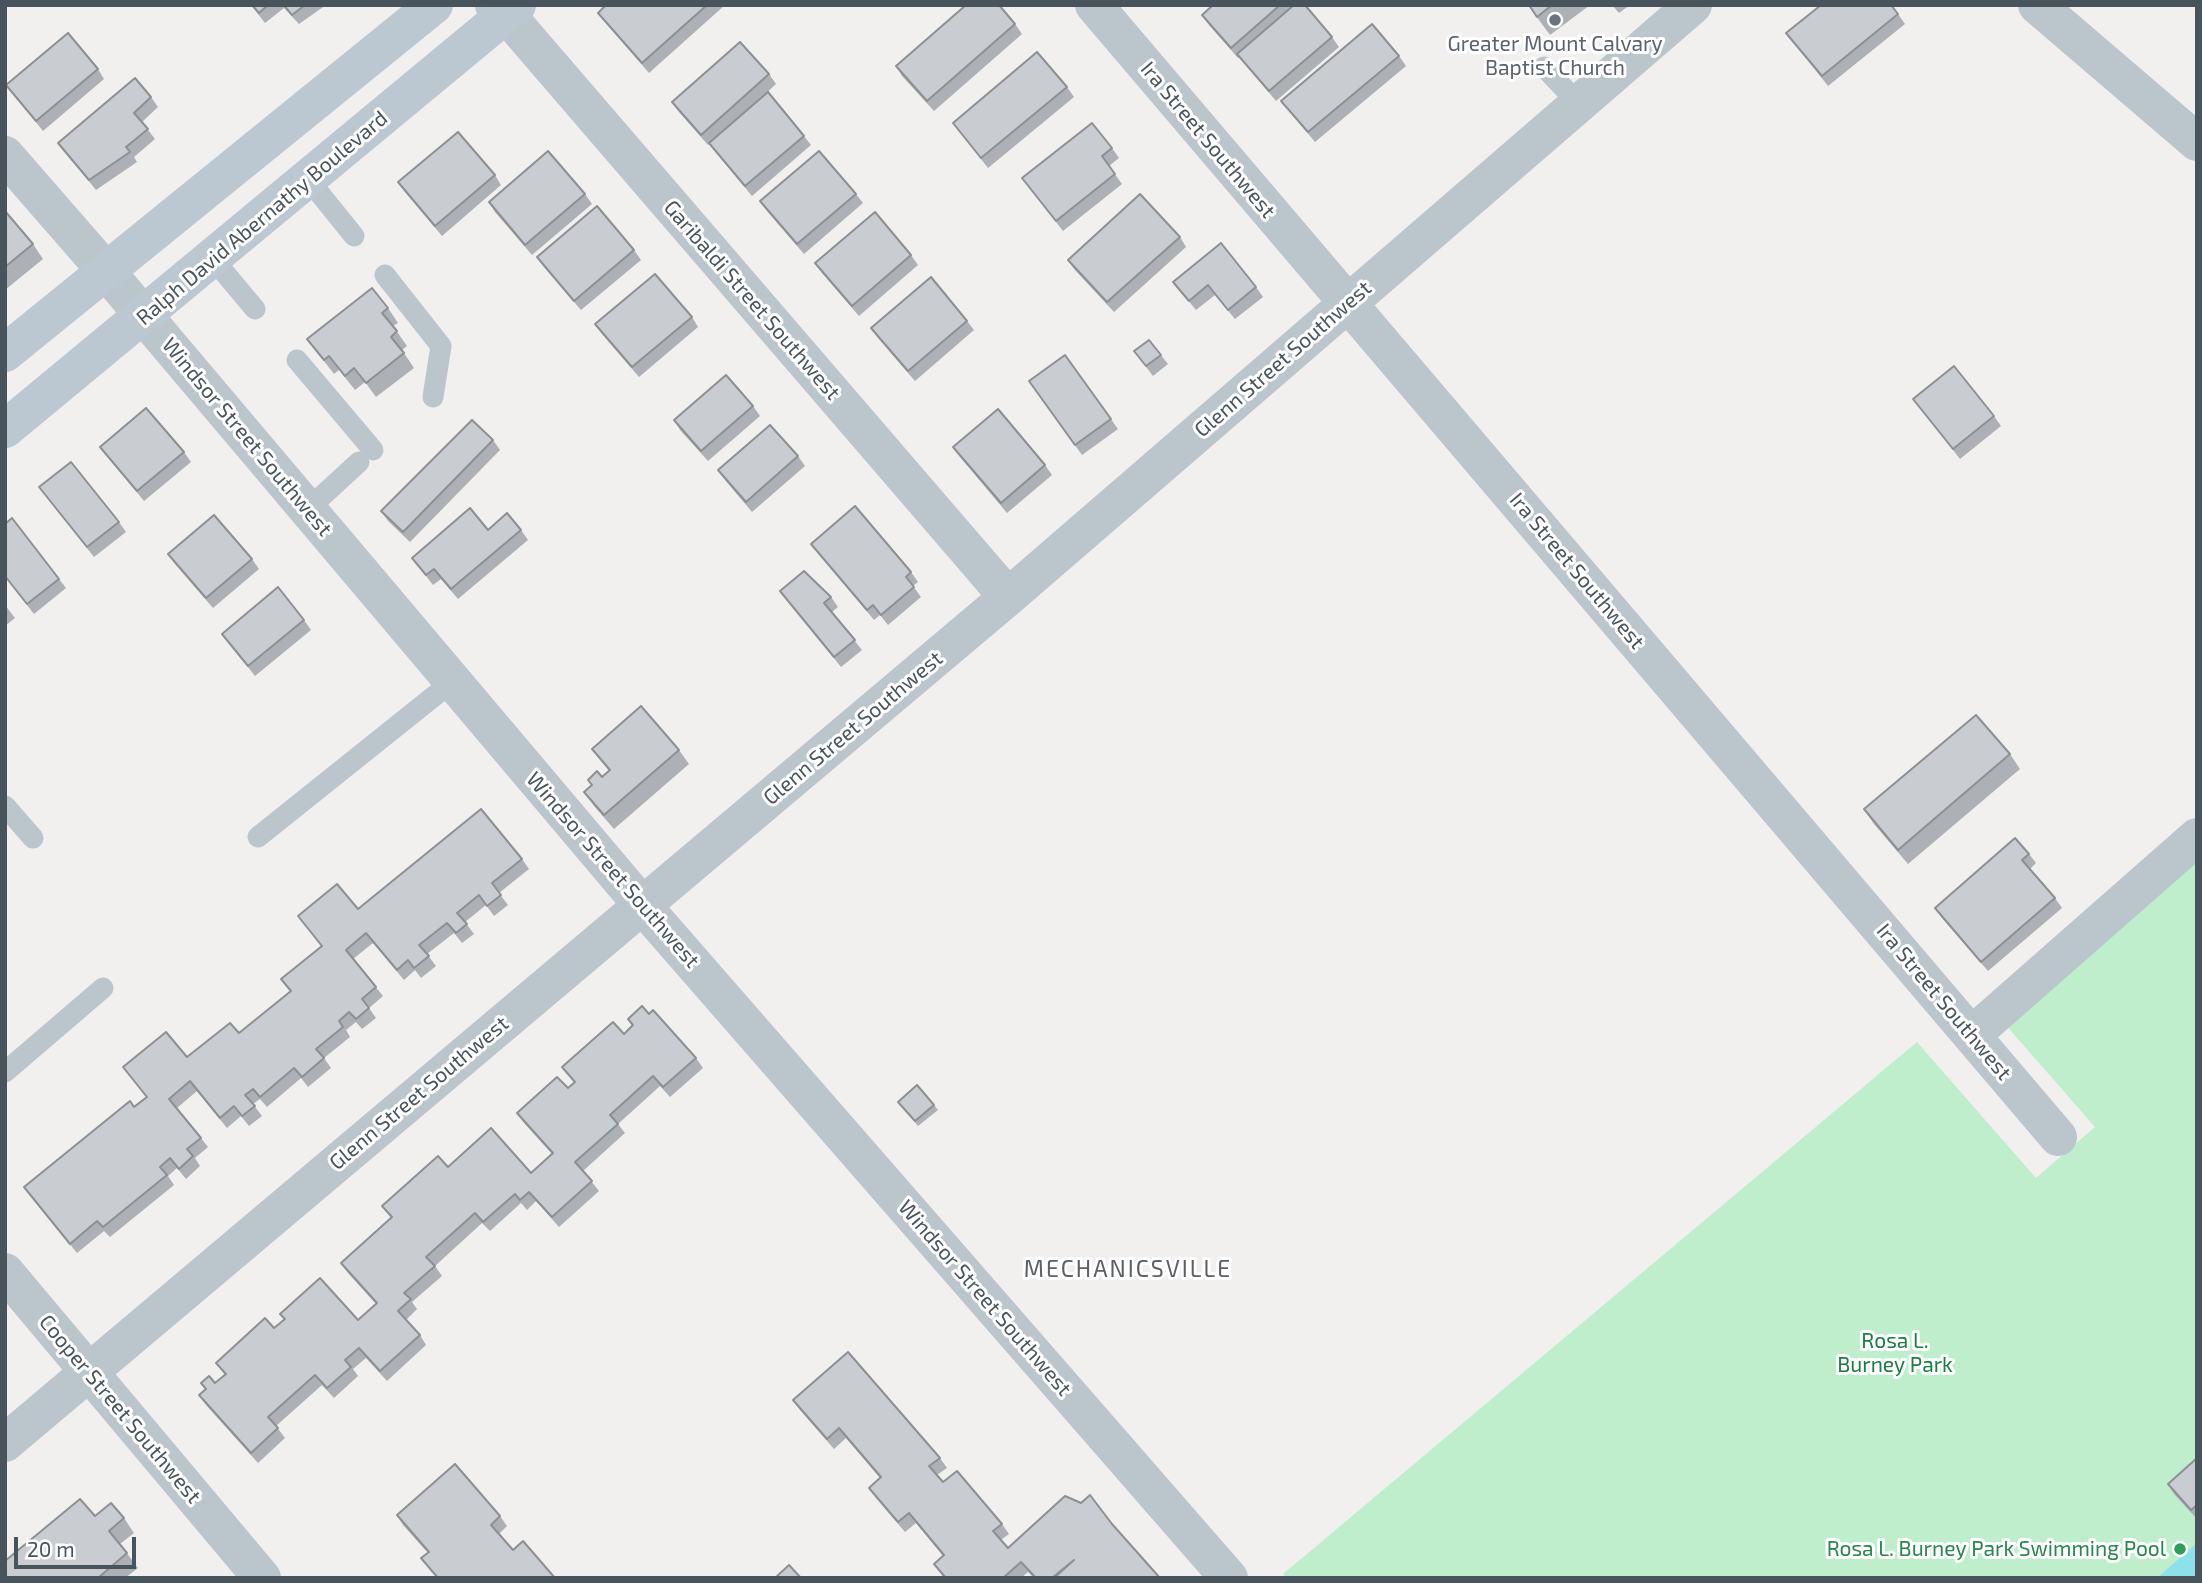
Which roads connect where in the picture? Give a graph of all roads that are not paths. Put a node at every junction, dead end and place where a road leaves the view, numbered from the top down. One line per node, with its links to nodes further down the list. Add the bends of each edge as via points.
1 (434, 5): 13 (main road)
2 (1094, 5): 15 (street, Ira Street Southwest)
3 (1693, 5): 7 (street, Glenn Street Southwest)
4 (2036, 5): 8 (street)
5 (506, 8): 10 (main road, Ralph David Abernathy Boulevard); 23 (street, Garibaldi Street Southwest)
6 (1544, 67): 7 (lane)
7 (1579, 104): 15 (street, Glenn Street Southwest)
8 (2197, 142)
9 (5, 155): 13 (street, Windsor Street Southwest)
10 (308, 179): 11 (lane); 12 (main road, Ralph David Abernathy Boulevard)
11 (354, 236)
12 (213, 259): 16 (lane); 17 (main road, Ralph David Abernathy Boulevard)
13 (106, 271): 17 (street, Windsor Street Southwest); 18 (main road)
14 (385, 275): 20 (lane, via 441,346)
15 (1349, 303): 23 (street, Glenn Street Southwest); 31 (street, Ira Street Southwest)
16 (254, 309)
17 (144, 316): 21 (main road, Ralph David Abernathy Boulevard); 22 (street, Windsor Street Southwest)
18 (5, 352)
19 (297, 360): 22 (lane, via 366,456)
20 (433, 397)
21 (5, 429)
22 (307, 509): 24 (street, Windsor Street Southwest)
23 (1008, 597): 29 (street, Glenn Street Southwest)
24 (453, 681): 26 (lane); 29 (street, Windsor Street Southwest)
25 (5, 806): 28 (lane)
26 (258, 837)
27 (2197, 837): 31 (street)
28 (33, 838)
29 (642, 905): 35 (street, Glenn Street Southwest); 38 (street, Windsor Street Southwest)
30 (103, 988): 32 (lane)
31 (1973, 1034): 33 (street, Ira Street Southwest)
32 (5, 1072)
33 (2058, 1137)
34 (5, 1272): 35 (street, Cooper Street Southwest)
35 (89, 1372): 36 (street, Glenn Street Southwest); 37 (street, Cooper Street Southwest)
36 (5, 1443)
37 (262, 1578)
38 (1229, 1578)

